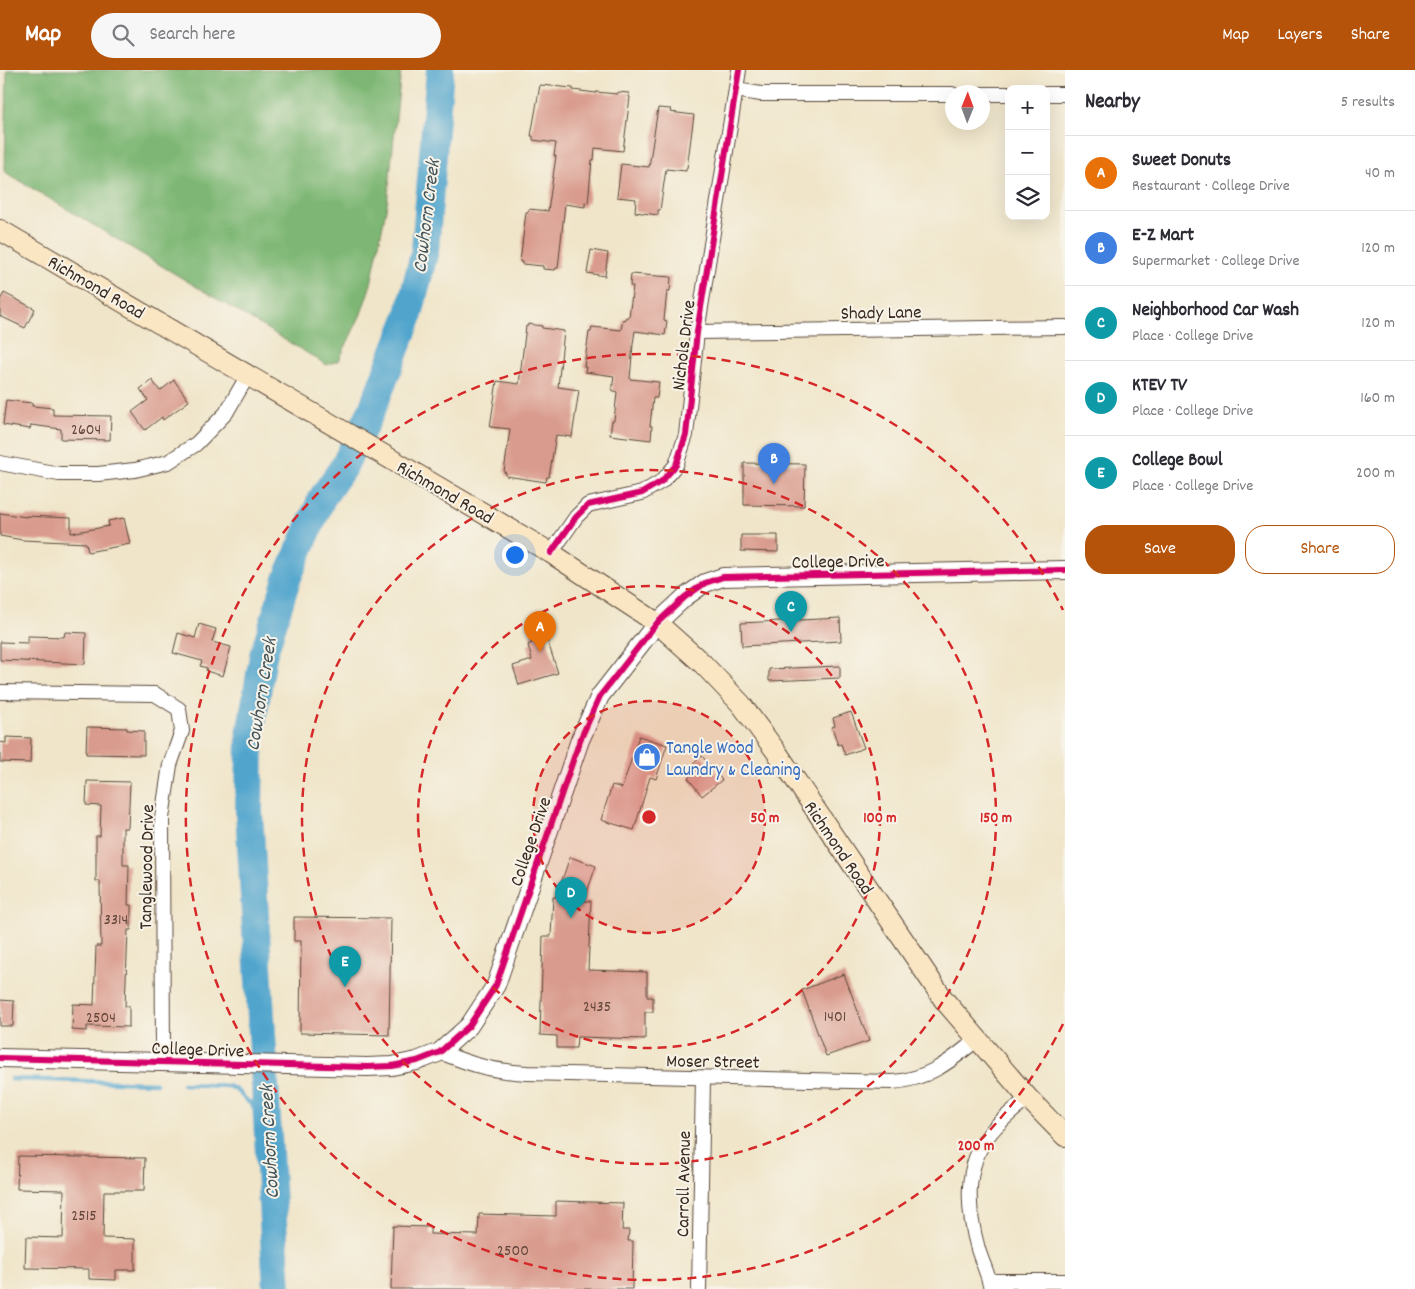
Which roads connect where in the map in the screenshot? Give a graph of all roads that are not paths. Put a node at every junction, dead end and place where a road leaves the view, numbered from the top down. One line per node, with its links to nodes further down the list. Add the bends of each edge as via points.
1 (739, 70): 2 (street, Nichols Drive)
2 (736, 90): 3 (street, via 761,94); 10 (street, Nichols Drive)
3 (945, 94)
4 (990, 94): 5 (street)
5 (1005, 94)
6 (1050, 94): 7 (street)
7 (1065, 94)
8 (0, 230): 11 (main road, Richmond Road)
9 (1065, 327): 10 (street, Shady Lane)
10 (697, 332): 13 (street, Nichols Drive, via 686,435 676,465 662,481 642,493 588,506)
11 (248, 375): 12 (street, via 226,413 196,444 168,462 135,470 88,474 59,474); 13 (main road, Richmond Road)
12 (0, 463)
13 (551, 552): 15 (main road, Richmond Road)
14 (1065, 570): 15 (street, College Drive, via 723,577 705,583)
15 (656, 623): 17 (main road, Richmond Road, via 703,664 741,704 918,964); 18 (street, College Drive, via 600,696 580,740 496,985 469,1026)
16 (0, 692): 20 (street, Tanglewood Drive, via 155,694 179,709 182,731 170,764 162,818)
17 (976, 1040): 21 (street, Moser Street, via 930,1074 904,1081); 22 (main road, Richmond Road)
18 (440, 1052): 20 (street, College Drive, via 417,1061 367,1067); 21 (street, Moser Street, via 501,1071)
19 (0, 1058): 20 (street, College Drive)
20 (163, 1061)
21 (703, 1079): 26 (street, Carroll Avenue)
22 (1028, 1098): 23 (main road, Richmond Road); 25 (street, via 988,1137 978,1153 970,1177 973,1228)
23 (1065, 1136)
24 (1065, 1281): 25 (street)
25 (990, 1285)
26 (699, 1289)

